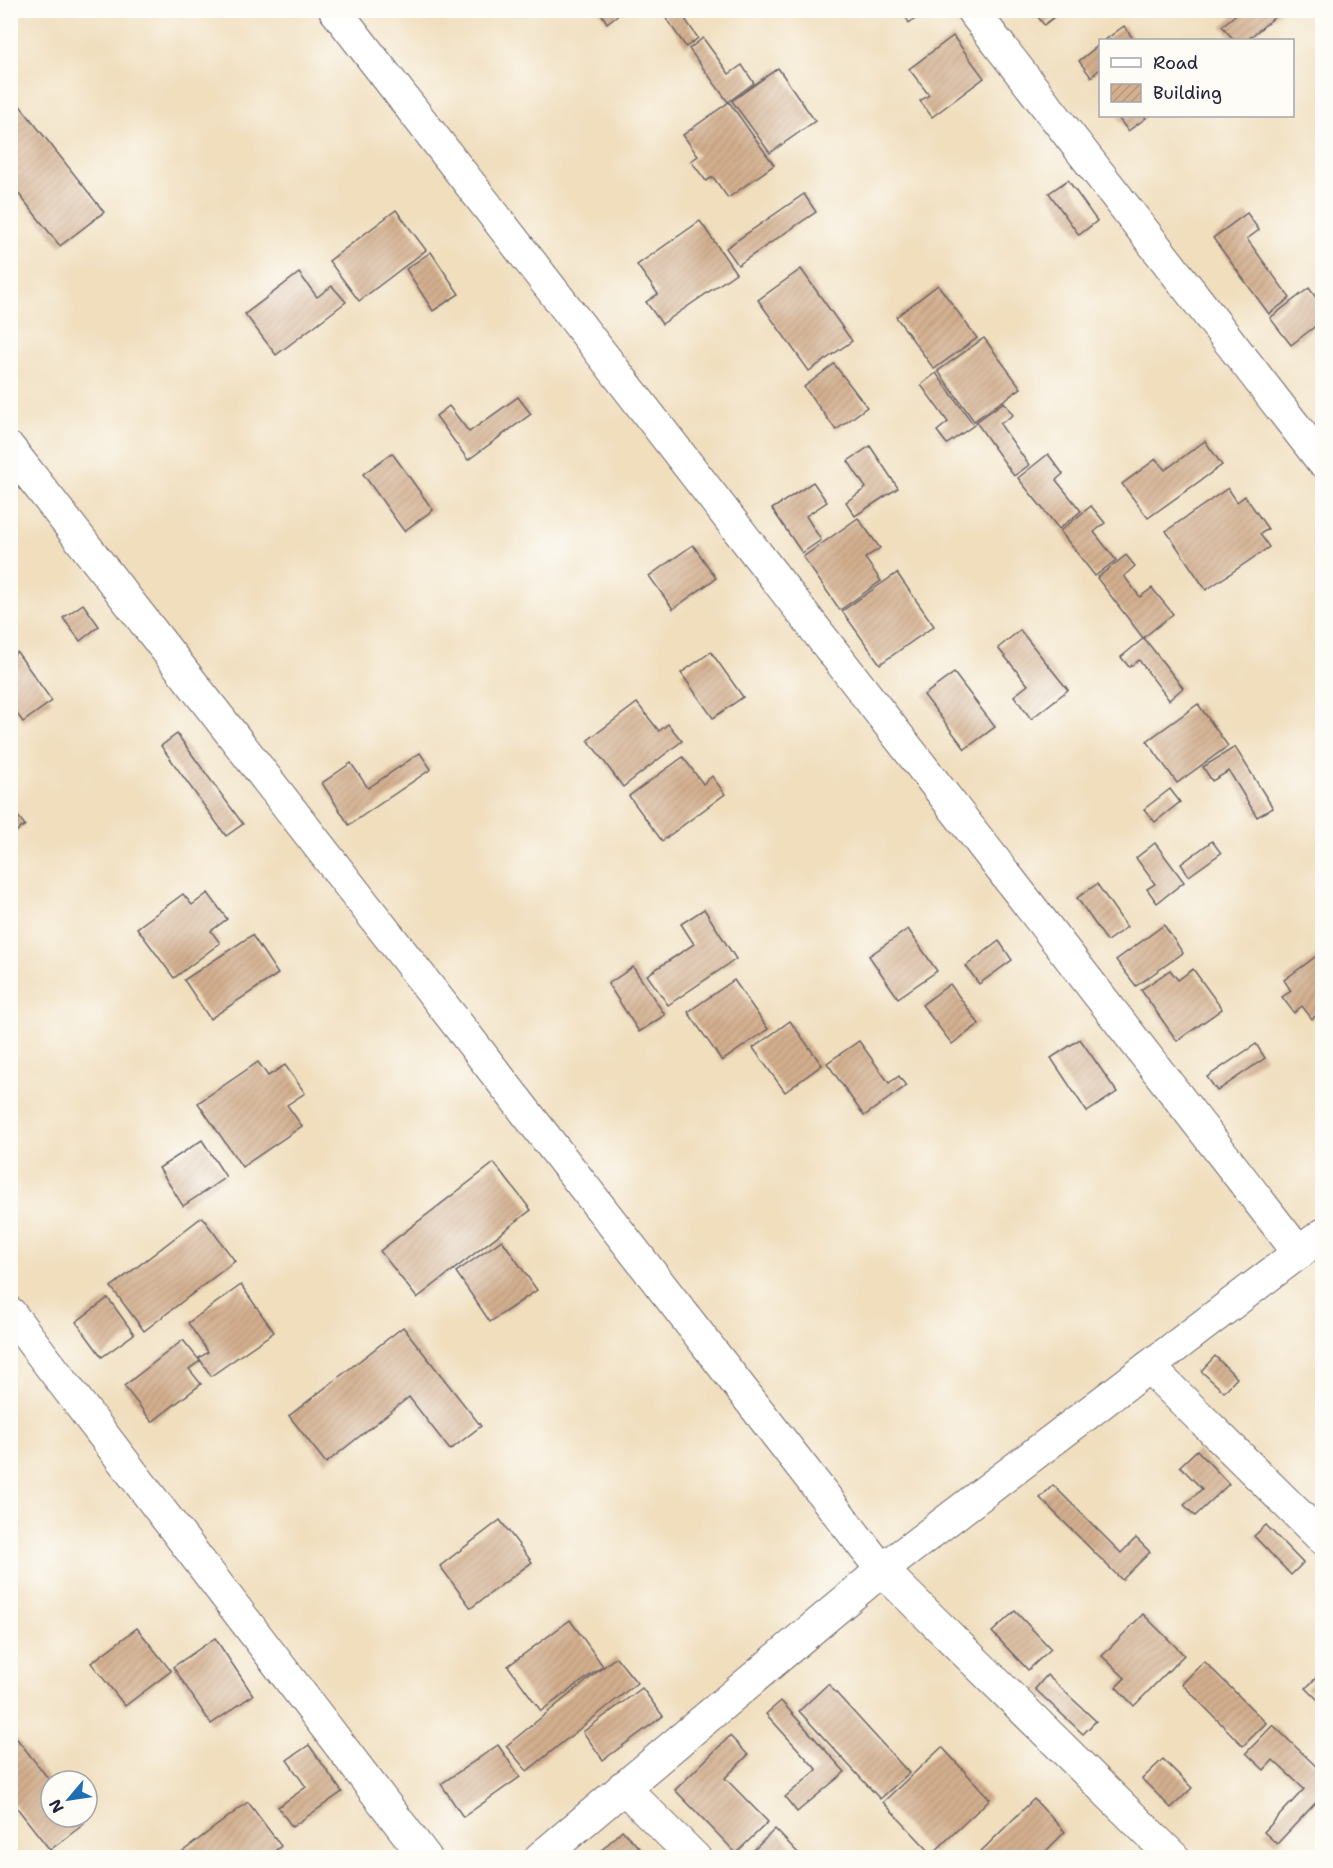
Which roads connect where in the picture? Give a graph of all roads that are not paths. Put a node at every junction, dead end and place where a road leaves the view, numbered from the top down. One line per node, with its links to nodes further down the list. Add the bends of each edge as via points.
1 (335, 10): 5 (street)
2 (972, 10): 4 (street)
3 (10, 449): 9 (street)
4 (1323, 461)
5 (1311, 1244): 7 (street)
6 (10, 1313): 11 (street)
7 (1149, 1367): 8 (street); 9 (street)
8 (1323, 1538)
9 (882, 1570): 10 (street); 14 (street)
10 (623, 1787): 12 (street); 13 (street)
11 (426, 1857)
12 (540, 1857)
13 (695, 1857)
14 (1174, 1857)

